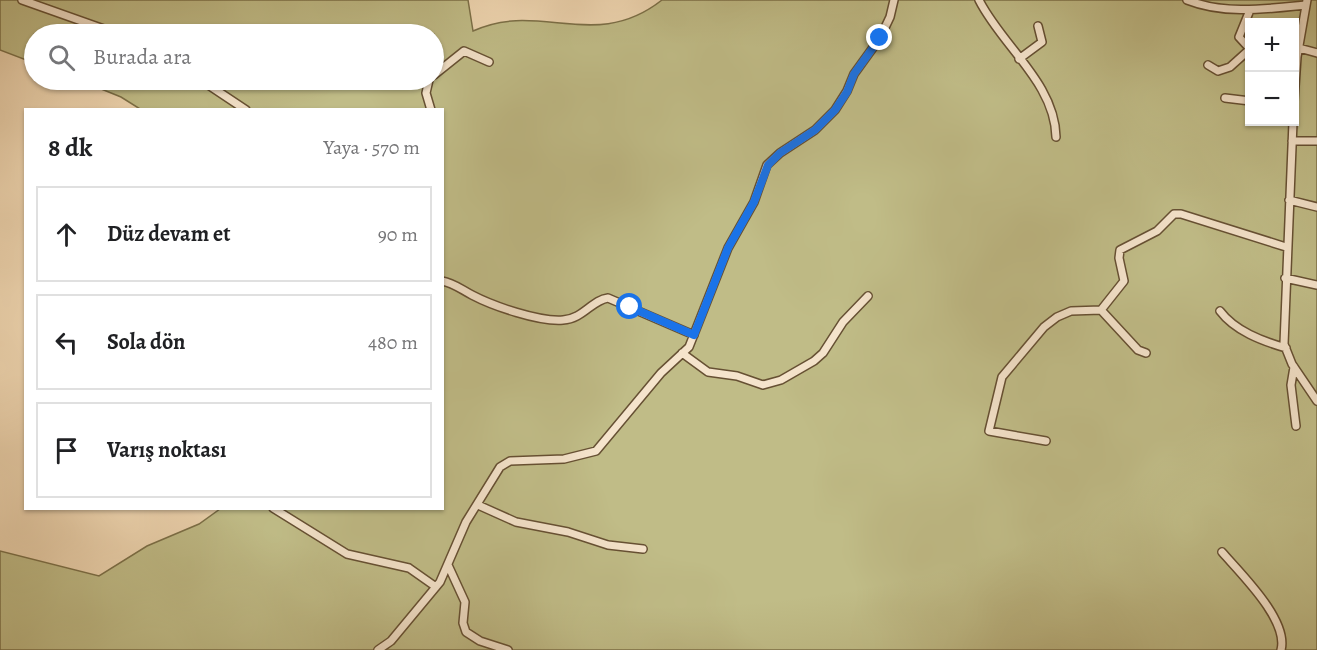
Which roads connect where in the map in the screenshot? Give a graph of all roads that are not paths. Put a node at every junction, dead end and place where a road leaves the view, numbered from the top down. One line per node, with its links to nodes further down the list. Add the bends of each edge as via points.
1 (22, 0): 9 (street)
2 (894, 0): 38 (street, via 880,38 835,110 768,165 754,202 728,248)
3 (979, 0): 15 (street)
4 (1187, 0): 6 (street, via 1204,7)
5 (1306, 2): 6 (street); 12 (street)
6 (1250, 10): 7 (street)
7 (1247, 18)
8 (1245, 23): 11 (street, via 1239,38)
9 (90, 24)
10 (1038, 26): 15 (street, via 1042,42)
11 (1245, 44)
12 (1299, 48): 14 (street)
13 (1245, 53): 17 (street, via 1218,71)
14 (1317, 53)
15 (1019, 59): 26 (street, via 1056,116)
16 (489, 63): 18 (street, via 464,51)
17 (1208, 65)
18 (444, 67)
19 (216, 90): 23 (street)
20 (427, 90): 24 (street)
21 (1225, 98): 22 (street)
22 (1245, 100)
23 (243, 108)
24 (430, 108)
25 (1293, 126): 27 (street)
26 (1056, 137)
27 (1292, 141): 28 (street); 29 (street)
28 (1317, 141)
29 (1289, 200): 30 (street); 31 (street)
30 (1317, 207)
31 (1286, 247): 32 (street); 36 (street, via 1174,214 1157,231 1120,250 1124,281)
32 (1286, 278): 34 (street); 39 (street)
33 (444, 282): 38 (street, via 488,302 548,320 576,317 608,298)
34 (1317, 285)
35 (868, 296): 40 (street, via 818,357 763,385 736,376 716,375)
36 (1101, 310): 41 (street, via 1138,350); 45 (street, via 1076,309 1054,319 1000,381 988,431)
37 (1220, 311): 39 (street, via 1234,326)
38 (694, 335): 40 (street)
39 (1286, 348): 42 (street)
40 (682, 353): 46 (street, via 596,452 504,464)
41 (1146, 353)
42 (1294, 367): 43 (street); 44 (street, via 1291,386)
43 (1316, 398)
44 (1296, 426)
45 (1046, 441)
46 (478, 505): 48 (street, via 516,522 608,545); 50 (street, via 466,522)
47 (276, 510): 51 (street, via 347,554 409,567)
48 (643, 549)
49 (1222, 552): 54 (street, via 1269,607 1281,632)
50 (448, 565): 51 (street); 53 (street, via 465,602 466,632)
51 (436, 587): 52 (street, via 391,641)
52 (378, 650)
53 (508, 650)
54 (1281, 650)

